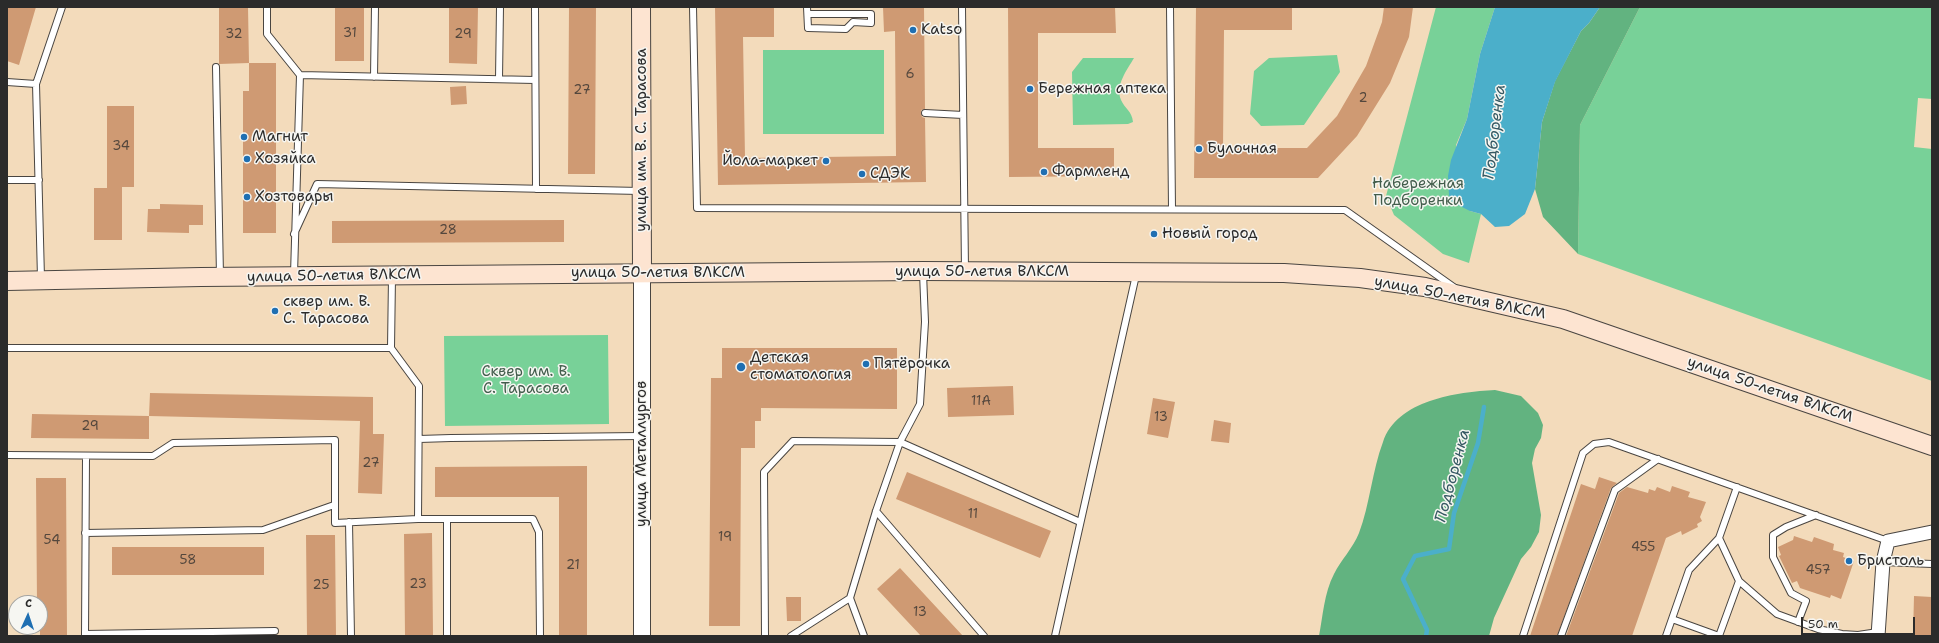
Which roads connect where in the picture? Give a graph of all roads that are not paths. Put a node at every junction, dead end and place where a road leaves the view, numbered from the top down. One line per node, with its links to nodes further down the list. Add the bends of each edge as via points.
1 (62, 7): 17 (lane)
2 (267, 7): 12 (lane, via 268,34)
3 (374, 7): 13 (lane)
4 (500, 7): 14 (lane)
5 (535, 7): 15 (lane)
6 (641, 7): 23 (main road, улица им. В. С. Тарасова)
7 (693, 7): 24 (lane, via 697,208)
8 (962, 7): 19 (lane)
9 (1170, 7): 25 (lane)
10 (807, 10): 10 (lane, via 808,28 846,29 853,22 871,23 871,14)
11 (216, 67): 33 (lane)
12 (300, 75): 13 (lane); 26 (lane)
13 (374, 78): 14 (lane)
14 (499, 79): 15 (lane)
15 (535, 80): 22 (lane)
16 (7, 82): 17 (lane)
17 (36, 84): 21 (lane)
18 (925, 113): 19 (lane)
19 (963, 115): 24 (lane)
20 (7, 180): 21 (lane)
21 (39, 180): 34 (lane)
22 (536, 189): 23 (lane); 26 (lane, via 317,184)
23 (642, 191): 28 (main road, улица им. В. С. Тарасова)
24 (965, 208): 25 (lane); 29 (lane)
25 (1172, 209): 36 (lane, via 1345,210)
26 (294, 234): 32 (lane)
27 (923, 271): 28 (main road, улица 50-летия ВЛКСМ); 29 (main road, улица 50-летия ВЛКСМ); 41 (lane, via 925,322 920,404)
28 (642, 272): 31 (main road, улица 50-летия ВЛКСМ); 39 (street, улица Металлургов)
29 (965, 272): 30 (main road, улица 50-летия ВЛКСМ)
30 (1136, 272): 36 (main road, улица 50-летия ВЛКСМ, via 1284,273 1360,278); 53 (lane)
31 (392, 276): 32 (main road, улица 50-летия ВЛКСМ); 38 (lane)
32 (294, 277): 33 (main road, улица 50-летия ВЛКСМ)
33 (220, 278): 34 (main road, улица 50-летия ВЛКСМ)
34 (41, 280): 35 (main road, улица 50-летия ВЛКСМ)
35 (7, 281)
36 (1467, 296): 42 (main road, улица 50-летия ВЛКСМ, via 1564,319)
37 (7, 348): 38 (lane)
38 (391, 348): 40 (lane, via 419,386)
39 (641, 436): 40 (lane); 70 (street, улица Металлургов)
40 (419, 439): 51 (lane)
41 (900, 442): 48 (lane); 53 (lane); 71 (lane, via 793,441 764,472)
42 (1932, 446)
43 (7, 456): 44 (lane)
44 (86, 456): 47 (lane, via 153,456 172,443 335,440); 54 (lane)
45 (1658, 459): 46 (lane); 76 (lane, via 1609,442 1594,444 1583,453); 77 (lane, via 1615,490)
46 (1737, 487): 49 (lane); 56 (lane)
47 (334, 505): 52 (lane, via 335,522); 54 (lane, via 263,530)
48 (876, 511): 61 (lane); 74 (lane)
49 (1816, 515): 57 (lane); 63 (lane, via 1786,527 1773,536 1773,557 1791,593 1806,601)
50 (447, 518): 51 (lane); 68 (lane); 69 (lane, via 533,519 539,532)
51 (418, 519): 52 (lane)
52 (349, 522): 67 (lane)
53 (1080, 522): 75 (lane)
54 (84, 532): 66 (lane)
55 (1932, 532): 57 (street)
56 (1719, 538): 60 (lane); 62 (lane, via 1688,570)
57 (1888, 541): 58 (street)
58 (1883, 562): 59 (lane); 65 (street)
59 (1932, 564)
60 (1739, 581): 63 (lane, via 1777,614); 79 (lane)
61 (850, 598): 72 (lane); 73 (lane)
62 (1672, 619): 78 (lane); 79 (lane)
63 (1798, 622): 80 (lane, via 1818,629)
64 (275, 631): 66 (lane)
65 (1879, 634): 80 (lane)
66 (85, 635)
67 (351, 636)
68 (447, 636)
69 (540, 636)
70 (642, 636)
71 (765, 636)
72 (792, 636)
73 (864, 636)
74 (984, 636)
75 (1055, 636)
76 (1523, 636)
77 (1561, 636)
78 (1666, 636)
79 (1719, 636)
80 (1857, 636)

